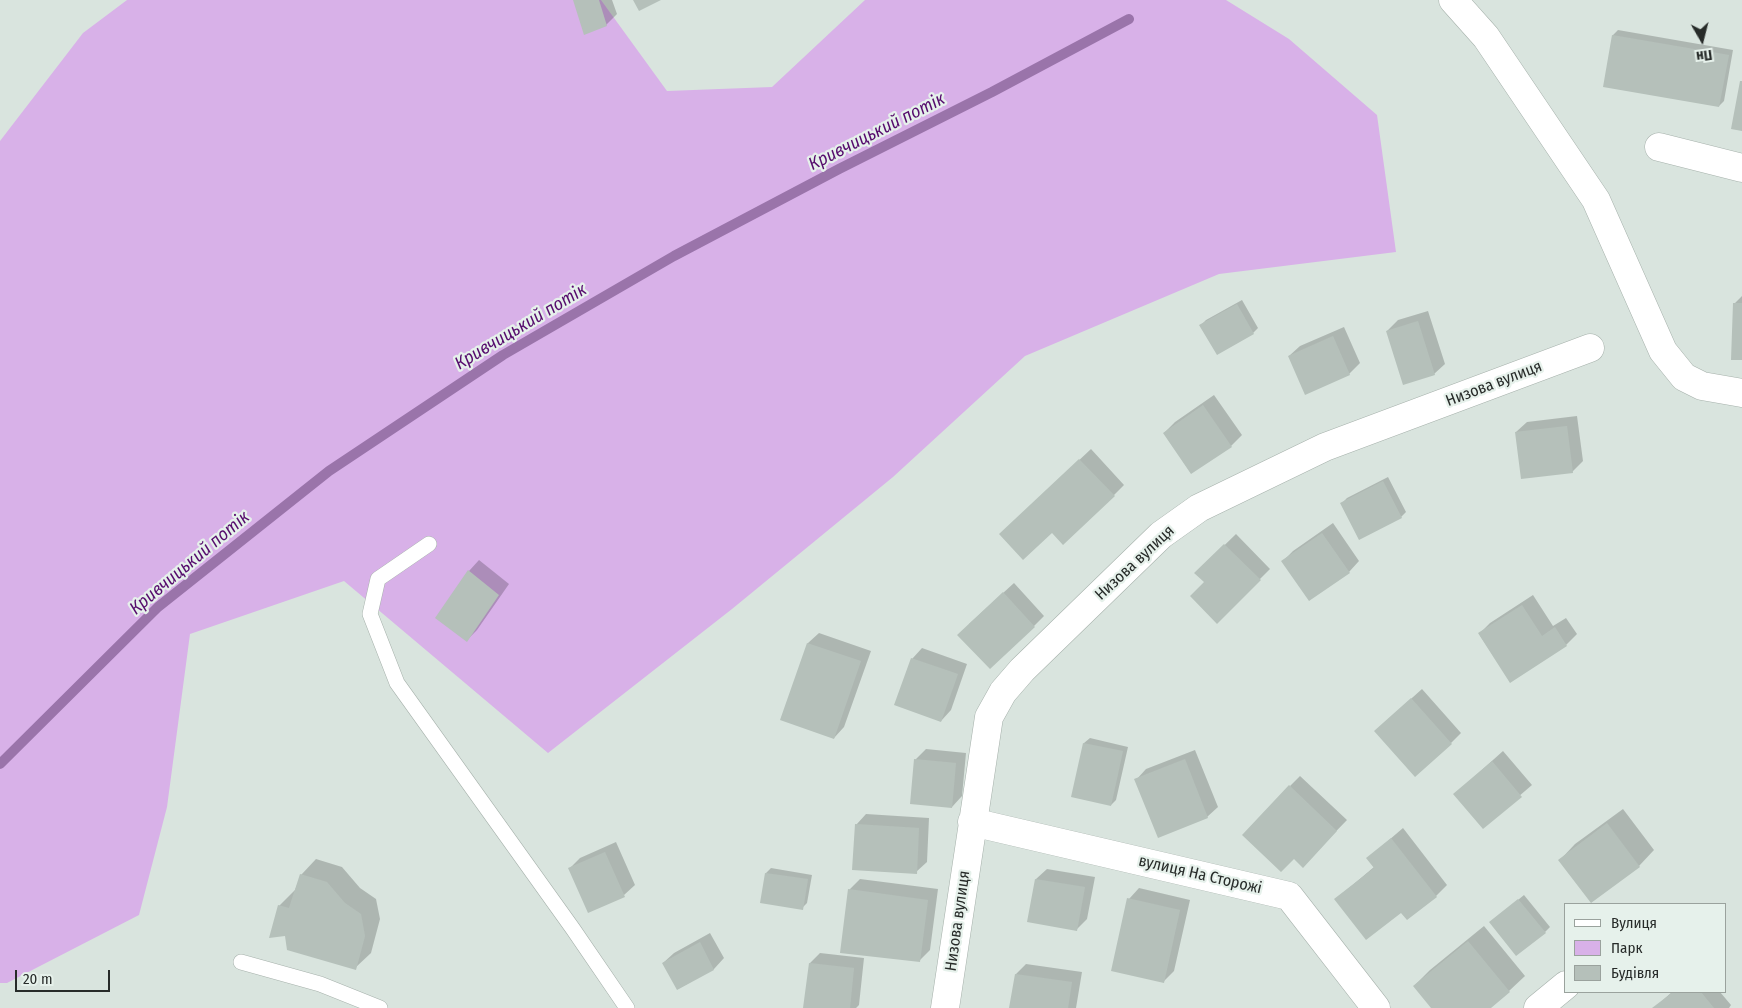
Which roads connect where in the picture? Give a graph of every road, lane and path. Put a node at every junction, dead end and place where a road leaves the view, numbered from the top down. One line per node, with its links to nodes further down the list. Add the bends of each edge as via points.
1 (1453, 0): 5 (street, via 1486,37 1596,200 1663,351 1684,377 1702,386)
2 (1659, 148): 3 (street)
3 (1742, 168)
4 (1590, 348): 7 (street, Низова вулиця, via 1325,447 1199,508 1161,535 1022,670 1004,692 989,717)
5 (1742, 393)
6 (429, 544): 11 (lane, via 378,579 370,614 398,683)
7 (972, 822): 12 (street, Низова вулиця); 13 (street, вулиця На Сторожі, via 1289,896)
8 (242, 962): 10 (lane, via 320,984)
9 (1564, 987): 14 (street)
10 (380, 1008)
11 (627, 1008)
12 (945, 1008)
13 (1376, 1008)
14 (1538, 1008)

